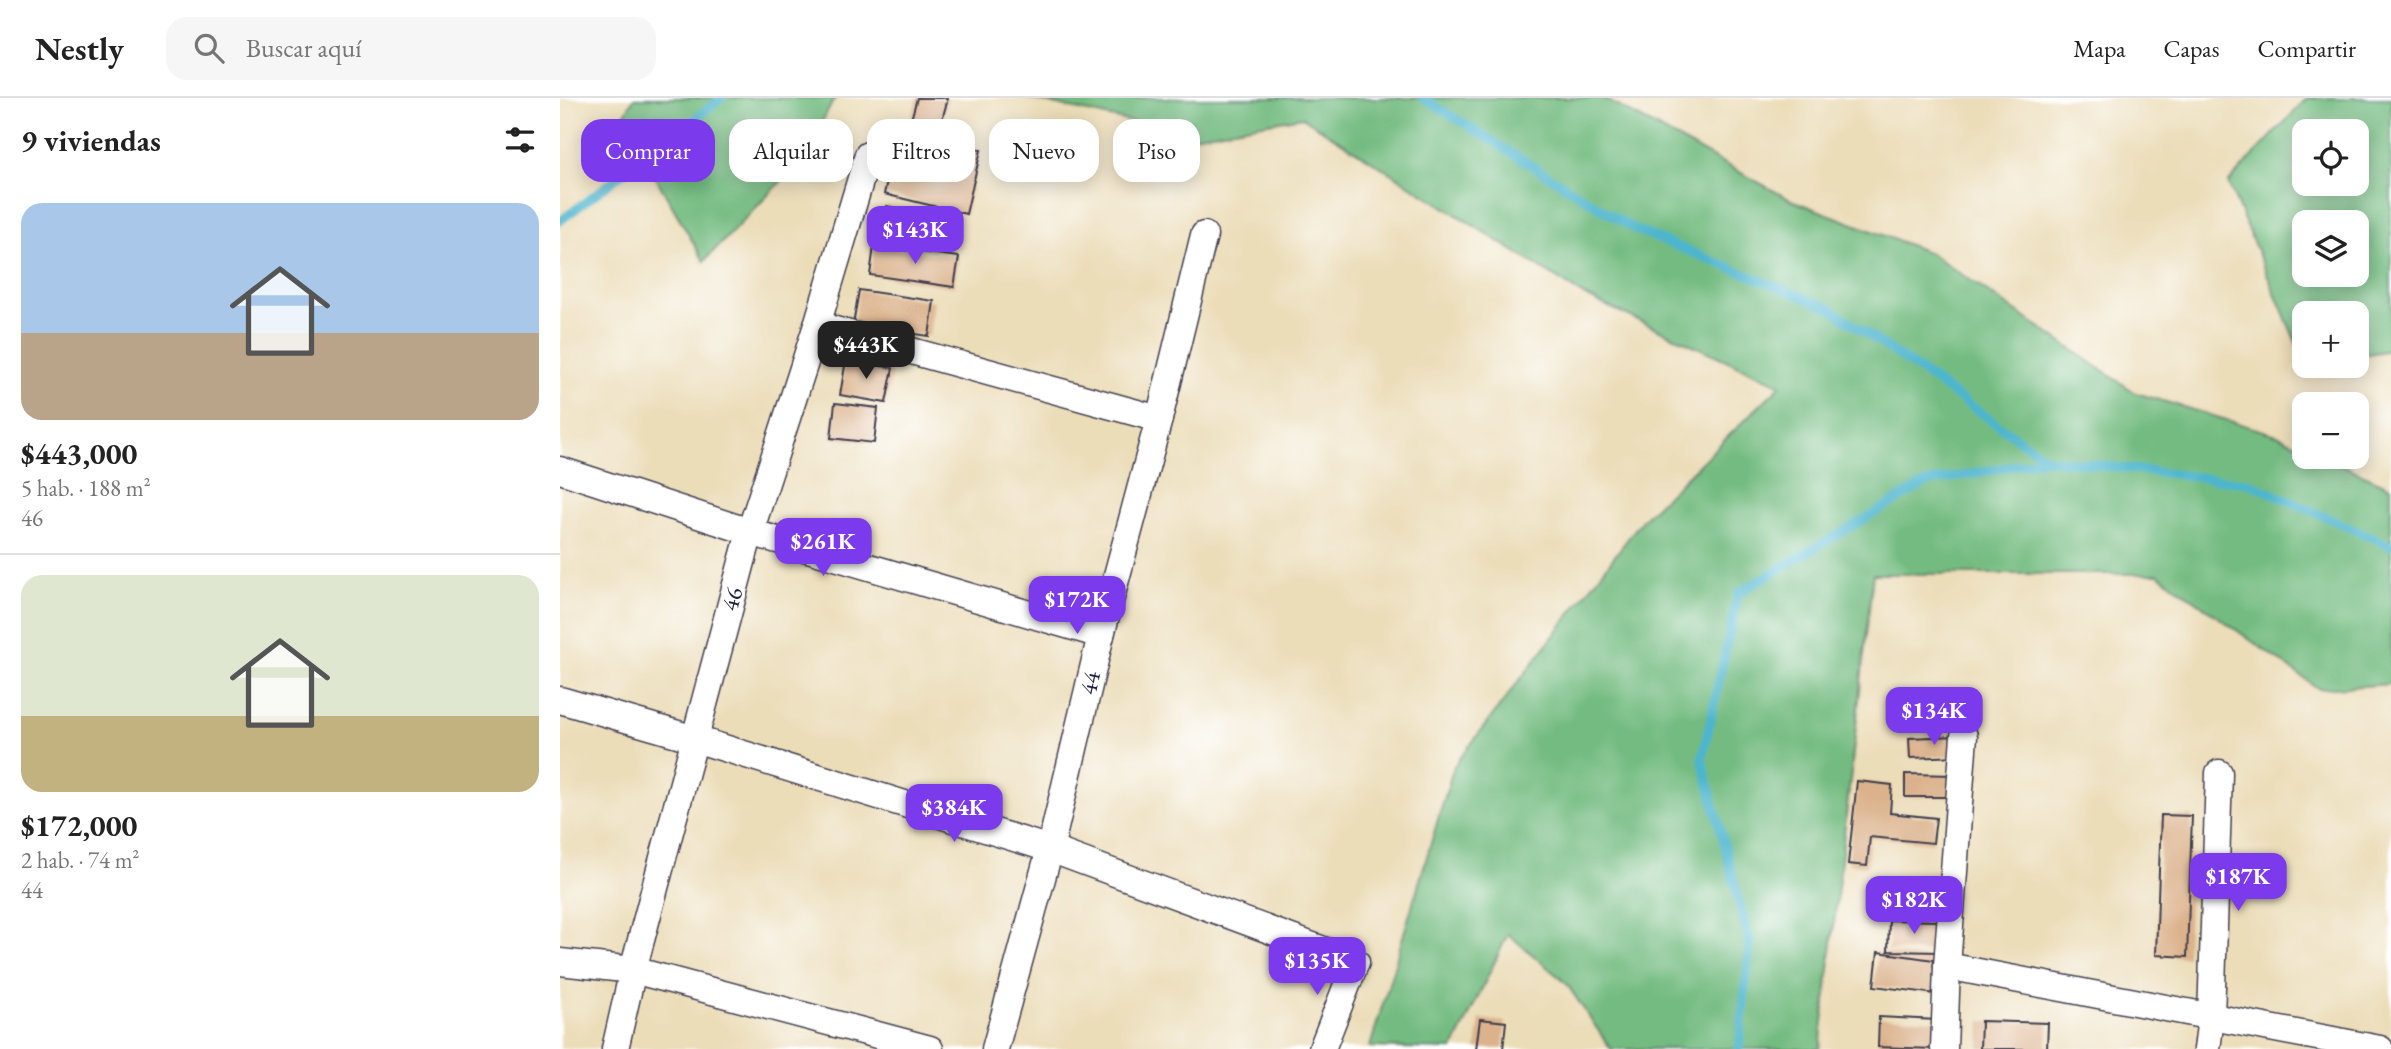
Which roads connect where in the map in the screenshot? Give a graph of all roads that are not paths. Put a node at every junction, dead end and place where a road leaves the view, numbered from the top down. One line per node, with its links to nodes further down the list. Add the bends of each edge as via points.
1 (867, 158): 3 (street, 46)
2 (1203, 235): 4 (street, 44)
3 (817, 325): 4 (street); 6 (street, 46)
4 (1160, 419): 7 (street, 44)
5 (560, 470): 6 (street)
6 (750, 532): 7 (street); 10 (street, 46)
7 (1101, 635): 12 (street, 44)
8 (560, 700): 10 (street)
9 (1964, 736): 14 (street)
10 (695, 738): 12 (street); 15 (street, 46)
11 (2219, 773): 16 (street)
12 (1050, 849): 19 (street, 44); 20 (street, via 1356,962)
13 (560, 962): 15 (street)
14 (1947, 966): 16 (street); 21 (street)
15 (633, 970): 17 (street, 46); 18 (street)
16 (2211, 1018): 22 (street); 23 (street)
17 (615, 1049)
18 (930, 1049)
19 (995, 1049)
20 (1322, 1049)
21 (1944, 1049)
22 (2207, 1049)
23 (2380, 1049)

